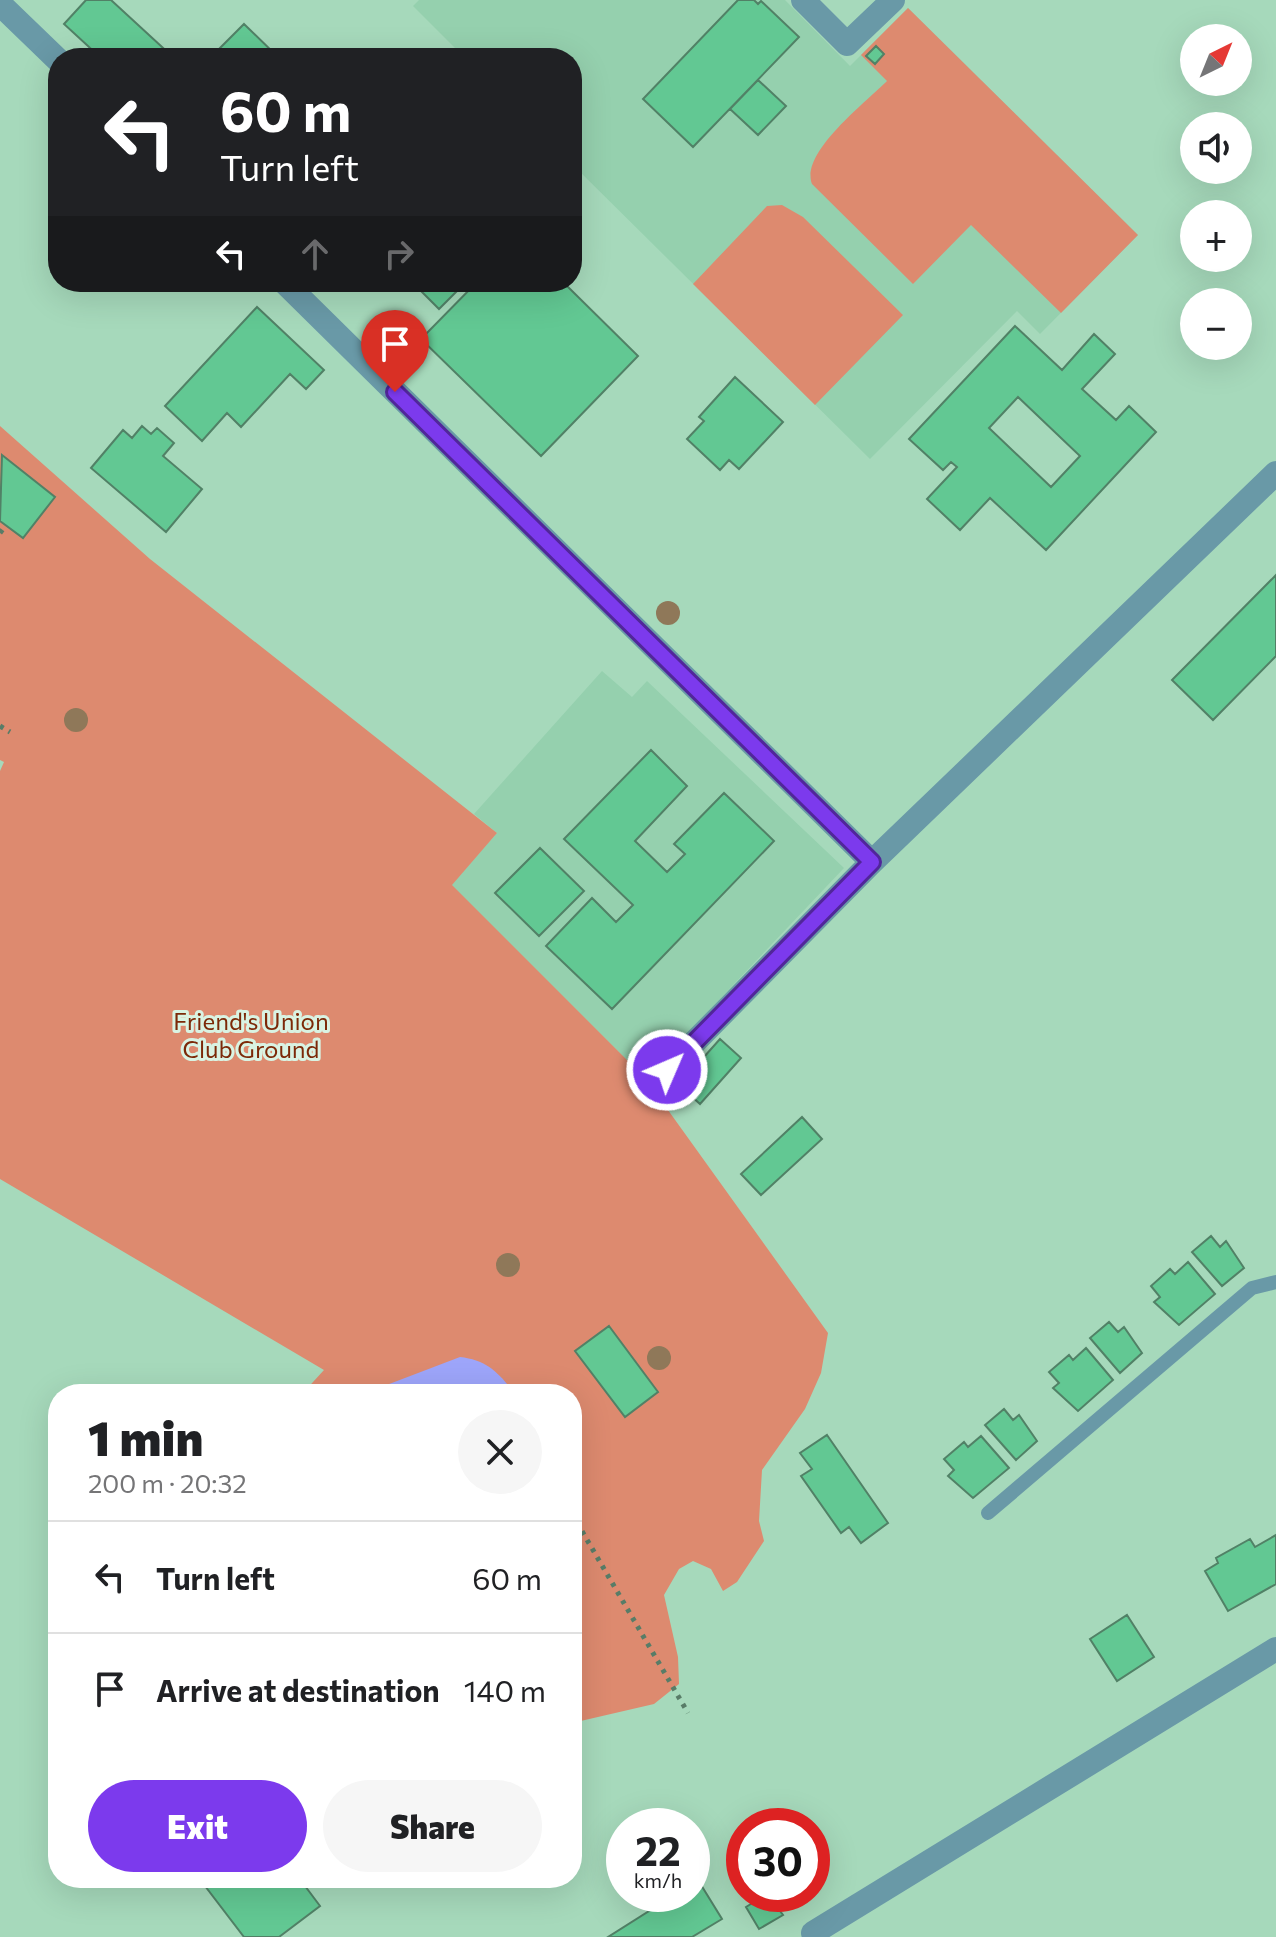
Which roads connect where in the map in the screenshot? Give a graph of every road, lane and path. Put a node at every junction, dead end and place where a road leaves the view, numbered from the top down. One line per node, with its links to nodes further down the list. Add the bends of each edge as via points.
1 (803, 0): 2 (street, via 847,44)
2 (893, 0)
3 (0, 4): 4 (street)
4 (48, 50)
5 (294, 292): 11 (street)
6 (1276, 473): 11 (street)
7 (6, 525): 8 (path)
8 (0, 533)
9 (0, 726): 10 (path)
10 (10, 732)
11 (872, 862): 12 (street)
12 (667, 1070)
13 (1276, 1282): 14 (lane, via 1252,1288)
14 (988, 1513)
15 (582, 1531): 17 (path)
16 (1276, 1649): 18 (street, via 813,1933)
17 (688, 1713)
18 (815, 1937)

